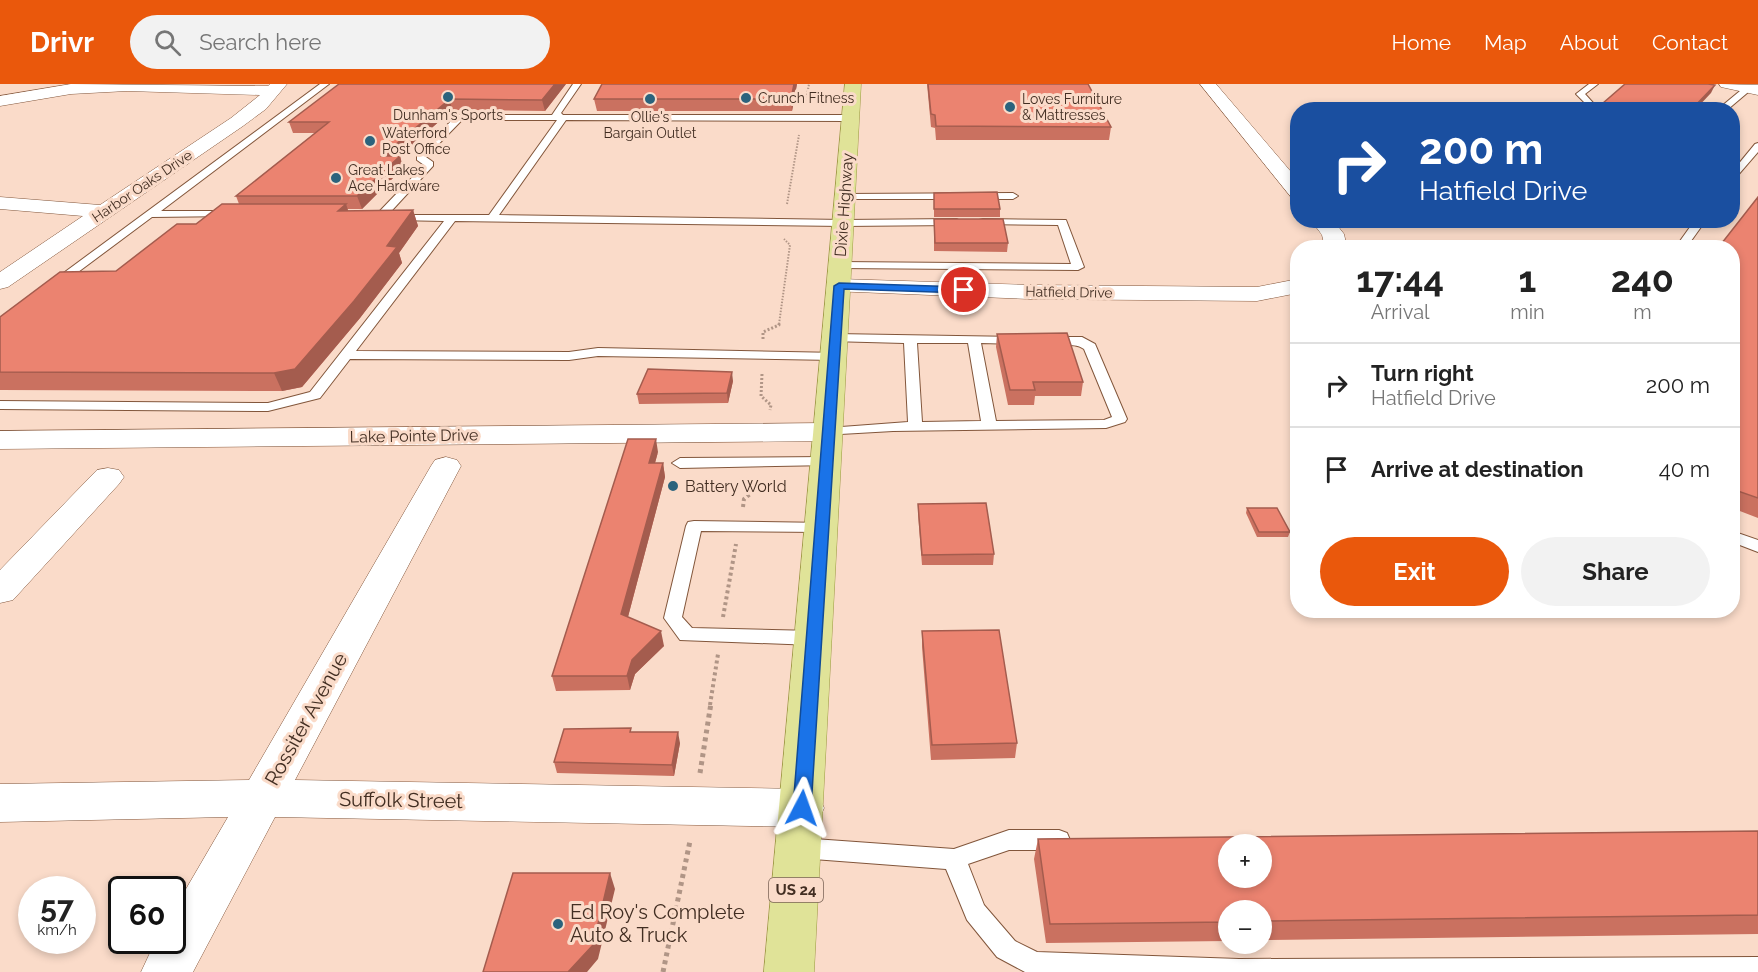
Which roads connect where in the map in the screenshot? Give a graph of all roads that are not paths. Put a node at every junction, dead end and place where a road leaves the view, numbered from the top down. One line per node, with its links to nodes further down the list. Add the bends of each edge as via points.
1 (325, 84): 21 (lane)
2 (577, 84): 12 (lane, via 556,114)
3 (853, 84): 13 (main road, Dixie Highway / US 24)
4 (1208, 84): 16 (street)
5 (1594, 84): 10 (lane, via 1580,94)
6 (1727, 84): 8 (street)
7 (275, 88): 9 (street, via 127,86 71,89); 20 (street, Harbor Oaks Drive, via 237,122)
8 (1754, 89): 11 (lane)
9 (0, 101)
10 (1588, 102)
11 (1734, 102)
12 (563, 118): 13 (lane); 23 (lane, via 460,117 420,158 430,164 375,217); 24 (lane)
13 (850, 118): 18 (main road, Dixie Highway / US 24)
14 (1758, 146): 15 (lane)
15 (1740, 169)
16 (1290, 183)
17 (1012, 196): 18 (lane)
18 (845, 198): 25 (main road, Dixie Highway / US 24)
19 (0, 203): 20 (street)
20 (103, 212): 27 (street, Harbor Oaks Drive)
21 (150, 214): 22 (lane); 29 (lane)
22 (235, 214)
23 (452, 218): 24 (lane); 33 (lane)
24 (492, 218): 25 (lane)
25 (843, 223): 26 (main road, Dixie Highway / US 24); 26 (lane, via 1062,222 1078,267)
26 (840, 275): 28 (street, Hatfield Drive, via 1030,292 1257,294); 32 (main road, Dixie Highway / US 24)
27 (0, 282)
28 (1290, 288)
29 (47, 291)
30 (910, 339): 31 (lane); 32 (lane); 36 (lane)
31 (974, 340): 35 (lane); 35 (lane, via 1082,341 1094,352 1120,419 1106,424)
32 (835, 347): 33 (lane, via 762,355); 38 (main road, Dixie Highway / US 24)
33 (346, 355): 34 (lane, via 315,395 268,407)
34 (0, 405)
35 (989, 425): 36 (lane)
36 (915, 426): 38 (lane)
37 (0, 440): 38 (street, Lake Pointe Drive, via 767,432)
38 (827, 447): 39 (lane); 42 (main road, Dixie Highway / US 24)
39 (680, 463)
40 (446, 466): 47 (street, Rossiter Avenue)
41 (108, 477): 45 (street)
42 (821, 527): 46 (main road, Dixie Highway / US 24); 46 (lane, via 694,526 674,618 687,635)
43 (1740, 539): 44 (lane)
44 (1758, 546)
45 (0, 591)
46 (814, 638): 49 (main road, Dixie Highway / US 24)
47 (262, 798): 48 (street, Suffolk Street); 49 (street, Suffolk Street); 53 (street, Rossiter Avenue)
48 (0, 803)
49 (801, 828): 51 (lane); 54 (main road, Dixie Highway / US 24)
50 (1080, 839): 51 (lane, via 1009,840)
51 (954, 859): 52 (lane, via 975,912 1006,949 1035,964 1239,971)
52 (1758, 969)
53 (166, 972)
54 (789, 972)

